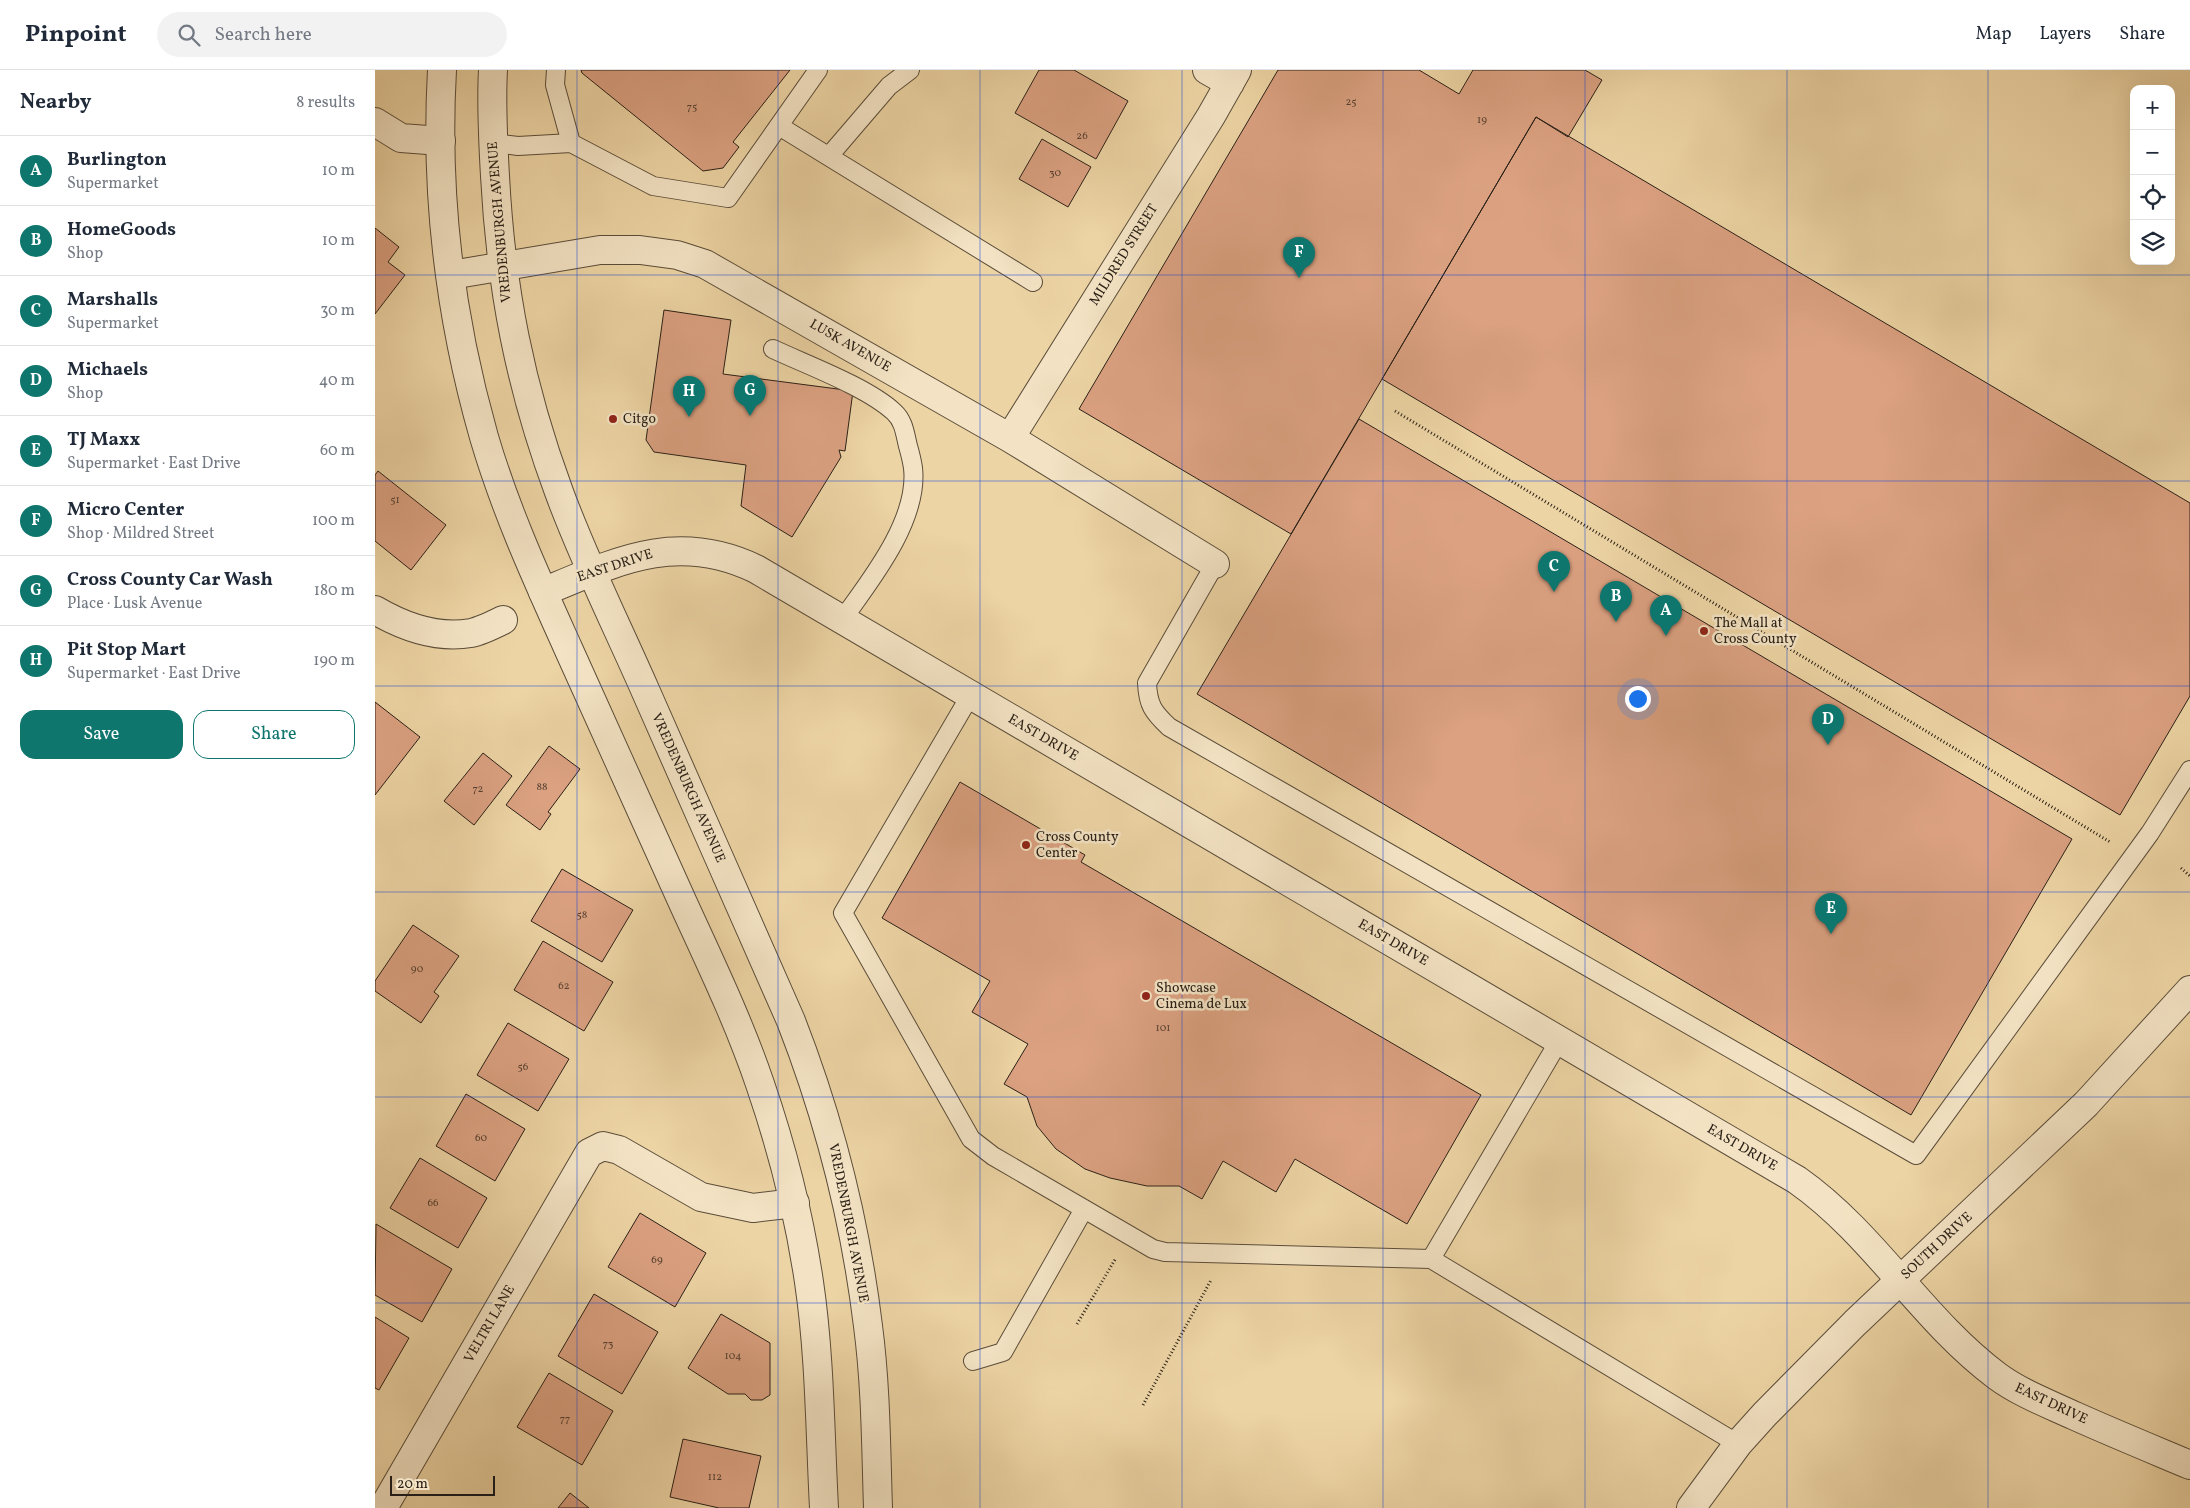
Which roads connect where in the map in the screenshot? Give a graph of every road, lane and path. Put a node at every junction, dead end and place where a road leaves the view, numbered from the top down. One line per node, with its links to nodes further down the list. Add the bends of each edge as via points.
1 (442, 70): 9 (street)
2 (493, 70): 10 (street, VREDENBURGH AVENUE)
3 (556, 70): 11 (lane, via 555,85)
4 (818, 70): 8 (lane)
5 (909, 70): 12 (lane, via 889,86)
6 (1225, 74): 18 (street, MILDRED STREET)
7 (375, 122): 9 (street, via 401,138)
8 (779, 126): 11 (lane, via 728,198 653,186); 12 (lane)
9 (441, 141): 14 (street, via 443,209)
10 (493, 143): 11 (lane, via 518,146); 13 (street, VREDENBURGH AVENUE)
11 (571, 143)
12 (829, 156): 15 (lane)
13 (502, 267): 14 (street, LUSK AVENUE); 18 (street, LUSK AVENUE, via 600,250 640,250 677,255 705,264); 20 (street, VREDENBURGH AVENUE, via 509,316 529,399 559,492)
14 (451, 275): 21 (street, via 464,353 485,438 509,510)
15 (1033, 282)
16 (773, 349): 24 (lane, via 861,390 902,421 914,470 910,506 901,529 877,570)
17 (1395, 411): 27 (path)
18 (1010, 438): 19 (street, LUSK AVENUE)
19 (1215, 564): 26 (lane, via 1147,683 1148,700 1156,714 1169,726 1916,1155 2144,840)
20 (592, 572): 21 (street, EAST DRIVE); 24 (street, EAST DRIVE, via 662,552 692,551 717,555 756,568); 45 (street, VREDENBURGH AVENUE, via 791,1021 832,1139 854,1238 869,1328)
21 (543, 592): 32 (street, via 727,1000 760,1082)
22 (375, 610): 23 (street, via 397,623 447,635 472,633)
23 (503, 620)
24 (842, 620): 25 (street, EAST DRIVE)
25 (970, 696): 31 (street, EAST DRIVE); 33 (lane, via 843,914 971,1139 993,1156)
26 (2190, 770)
27 (2110, 842)
28 (2181, 868): 29 (path)
29 (2190, 876)
30 (2190, 990): 37 (street, SOUTH DRIVE, via 2079,1110)
31 (1559, 1041): 35 (lane); 37 (street, EAST DRIVE, via 1797,1180 1843,1218)
32 (795, 1203): 43 (street, VELTRI LANE, via 753,1208 701,1197 619,1150 603,1146 589,1153); 44 (street, via 809,1285 817,1367)
33 (1084, 1209): 35 (lane, via 1153,1249 1165,1252); 39 (lane, via 1003,1352)
34 (1118, 1255): 38 (path)
35 (1431, 1259): 41 (lane)
36 (1213, 1277): 40 (path)
37 (1901, 1280): 41 (street, SOUTH DRIVE, via 1792,1386); 42 (street, EAST DRIVE, via 1998,1377 2040,1400)
38 (1077, 1324)
39 (973, 1362)
40 (1143, 1405)
41 (1738, 1444): 46 (street, SOUTH DRIVE)
42 (2190, 1465)
43 (383, 1508)
44 (824, 1508)
45 (878, 1508)
46 (1691, 1508)

